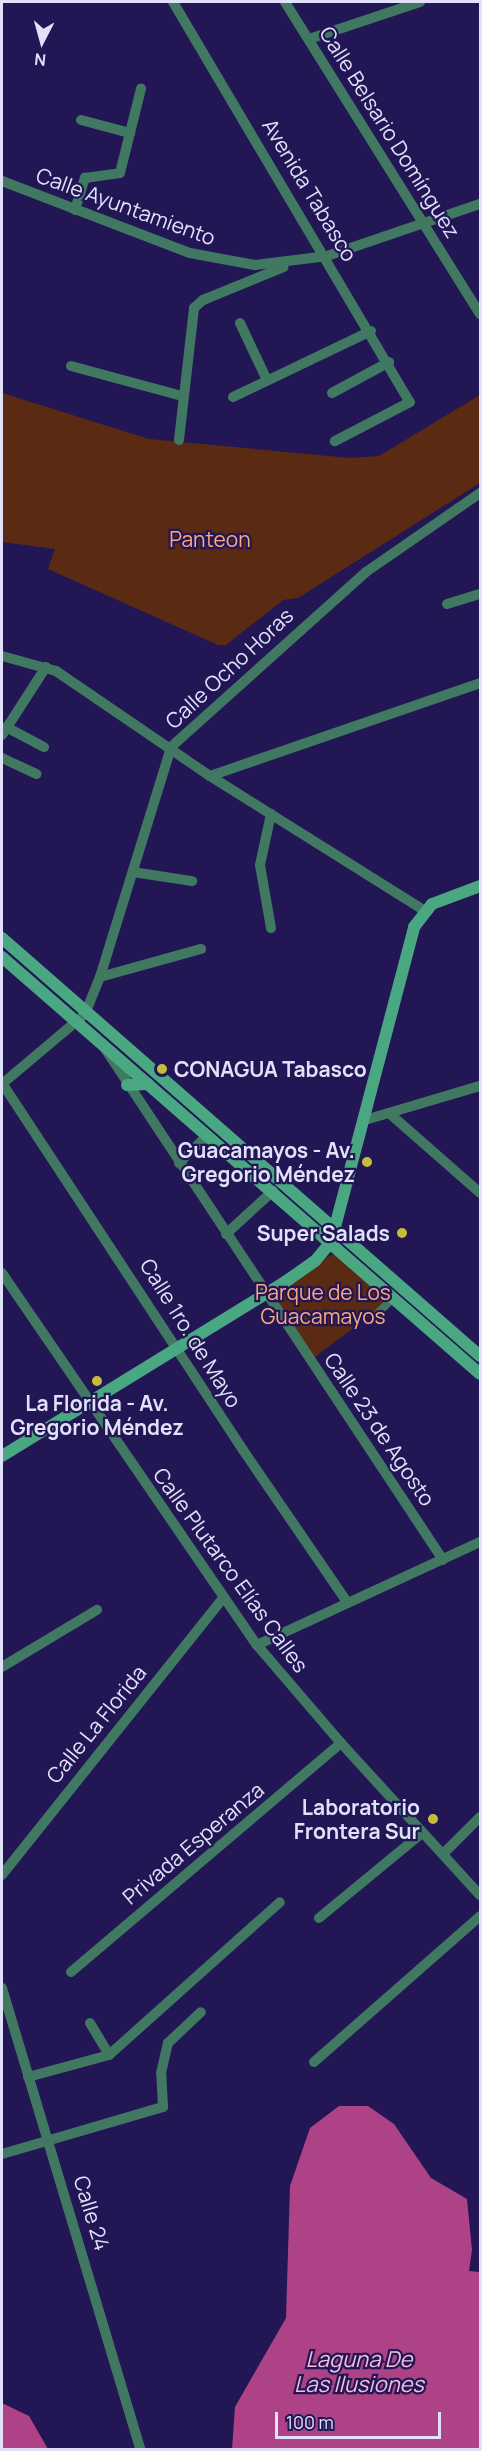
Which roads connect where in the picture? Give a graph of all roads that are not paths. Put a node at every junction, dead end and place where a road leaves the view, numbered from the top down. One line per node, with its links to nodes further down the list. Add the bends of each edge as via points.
1 (173, 2): 12 (street, Avenida Tabasco)
2 (285, 2): 4 (street, Calle Belsario Domínguez)
3 (420, 2): 4 (street)
4 (309, 39): 11 (street, Calle Belsario Domínguez)
5 (141, 89): 7 (street)
6 (81, 120): 7 (street)
7 (130, 133): 10 (street, via 120,173 85,178)
8 (2, 181): 10 (street, Calle Ayuntamiento)
9 (480, 204): 11 (street, Calle Ayuntamiento)
10 (75, 210): 13 (street, Calle Ayuntamiento, via 212,260 255,265)
11 (424, 223): 12 (street, Calle Ayuntamiento); 14 (street, Calle Belsario Domínguez)
12 (327, 256): 13 (street, Calle Ayuntamiento); 16 (street, Avenida Tabasco)
13 (295, 262): 21 (street, via 195,305)
14 (480, 314)
15 (240, 323): 19 (street)
16 (371, 331): 17 (street, Avenida Tabasco); 19 (street)
17 (389, 362): 20 (street); 24 (street, Avenida Tabasco, via 410,402)
18 (71, 366): 21 (street)
19 (267, 380): 22 (street)
20 (332, 393)
21 (183, 396): 23 (street)
22 (233, 397)
23 (179, 440)
24 (335, 441)
25 (480, 494): 33 (street, Calle Ocho Horas, via 366,572)
26 (480, 594): 27 (street)
27 (447, 604)
28 (2, 656): 29 (street)
29 (46, 667): 31 (street); 33 (street)
30 (480, 683): 36 (street)
31 (4, 731): 32 (street)
32 (44, 747)
33 (171, 747): 36 (street); 38 (street, Calle Ocho Horas)
34 (2, 758): 35 (street)
35 (36, 774)
36 (210, 776): 37 (street)
37 (271, 814): 41 (street); 42 (street, via 260,865)
38 (133, 872): 39 (street); 46 (street, Calle Ocho Horas)
39 (192, 881)
40 (480, 886): 41 (main road, via 441,899)
41 (425, 911): 54 (main road, via 414,927)
42 (271, 928)
43 (2, 938): 47 (main road)
44 (201, 949): 46 (street)
45 (2, 957): 47 (main road)
46 (100, 977): 47 (street, Calle Ocho Horas)
47 (80, 1018): 48 (main road); 49 (street, Calle Ocho Horas); 59 (main road)
48 (106, 1050): 50 (main road); 51 (street, Calle 23 de Agosto)
49 (2, 1084): 66 (street, Calle 1ro. de Mayo, via 120,1257)
50 (148, 1084): 51 (main road); 55 (main road)
51 (127, 1085): 56 (street, Calle 23 de Agosto)
52 (480, 1086): 53 (street)
53 (390, 1113): 54 (street); 58 (street)
54 (365, 1120): 59 (main road)
55 (208, 1135): 56 (street); 57 (main road)
56 (179, 1163): 60 (street, Calle 23 de Agosto)
57 (273, 1191): 60 (street); 61 (main road)
58 (480, 1193)
59 (336, 1229): 61 (main road); 67 (main road)
60 (226, 1234): 63 (street, Calle 23 de Agosto)
61 (332, 1242): 63 (main road, via 304,1269); 64 (main road)
62 (2, 1273): 69 (street, Calle Plutarco Elías Calles)
63 (266, 1291): 66 (main road); 72 (street, Calle 23 de Agosto)
64 (394, 1297): 65 (street); 68 (main road)
65 (376, 1315)
66 (174, 1347): 69 (main road); 74 (street, Calle 1ro. de Mayo)
67 (480, 1356)
68 (480, 1374)
69 (90, 1402): 70 (main road); 73 (street, Calle Plutarco Elías Calles)
70 (2, 1456)
71 (480, 1542): 72 (street)
72 (443, 1560): 74 (street)
73 (223, 1598): 76 (street, Calle Plutarco Elías Calles); 82 (street, Calle La Florida)
74 (347, 1602): 76 (street)
75 (97, 1610): 77 (street)
76 (257, 1645): 78 (street, Calle Plutarco Elías Calles)
77 (2, 1667)
78 (341, 1743): 80 (street, Calle Plutarco Elías Calles); 87 (street, Privada Esperanza)
79 (480, 1817): 81 (street)
80 (422, 1833): 81 (street, Calle Plutarco Elías Calles); 86 (street)
81 (443, 1854): 83 (street, Calle Plutarco Elías Calles)
82 (2, 1875)
83 (480, 1895)
84 (280, 1902): 91 (street)
85 (480, 1916): 92 (street)
86 (319, 1918)
87 (71, 1972)
88 (2, 1988): 93 (street, Calle 24)
89 (201, 2012): 94 (street, via 168,2043 161,2073 163,2107)
90 (90, 2023): 91 (street)
91 (109, 2055): 93 (street)
92 (314, 2062)
93 (28, 2077): 94 (street, Calle 24)
94 (49, 2140): 95 (street); 96 (street, Calle 24)
95 (2, 2154)
96 (141, 2450)

